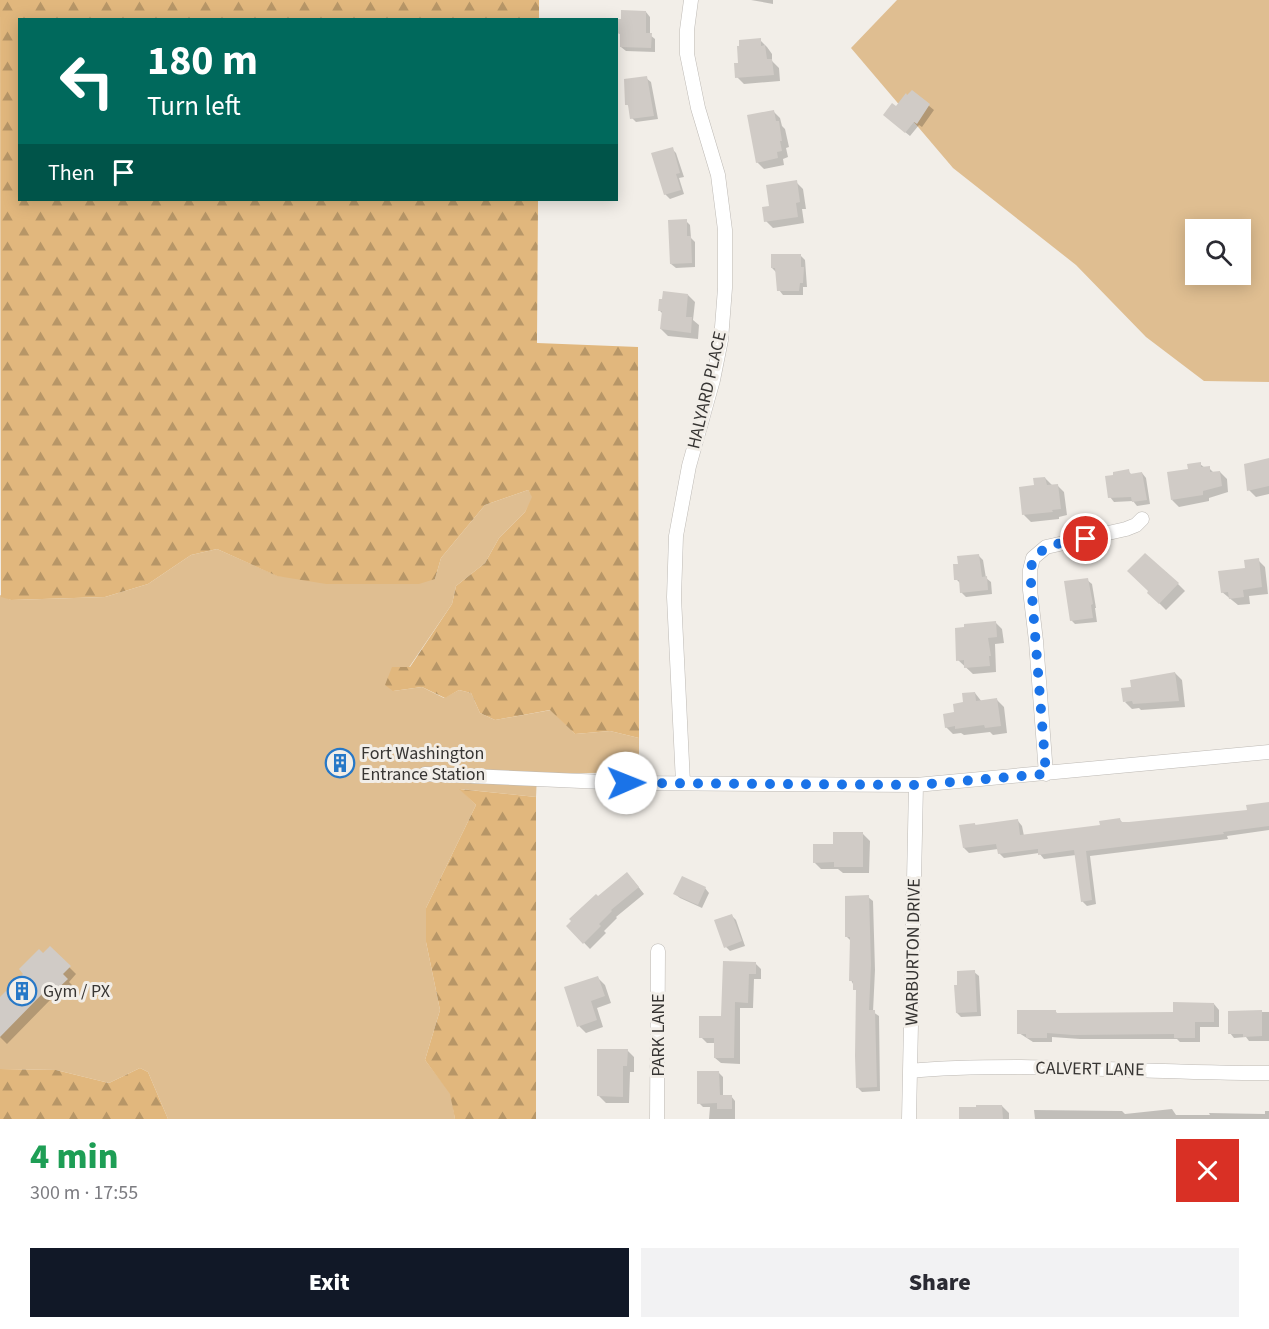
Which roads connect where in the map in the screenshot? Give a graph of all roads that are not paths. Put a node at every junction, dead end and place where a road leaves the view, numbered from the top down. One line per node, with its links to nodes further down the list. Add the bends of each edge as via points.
1 (691, 0): 6 (street, HALYARD PLACE, via 687,54 718,175 725,230 725,288 721,340 676,536 674,597)
2 (1142, 519): 5 (street, via 1126,529 1046,547 1033,558 1030,590)
3 (1269, 752): 5 (street)
4 (425, 774): 6 (street)
5 (1046, 774): 7 (street)
6 (683, 783): 7 (street)
7 (916, 785): 9 (street, WARBURTON DRIVE)
8 (658, 951): 11 (street, PARK LANE)
9 (911, 1071): 10 (street, CALVERT LANE, via 987,1067); 12 (street, WARBURTON DRIVE)
10 (1269, 1073)
11 (657, 1119)
12 (909, 1119)

